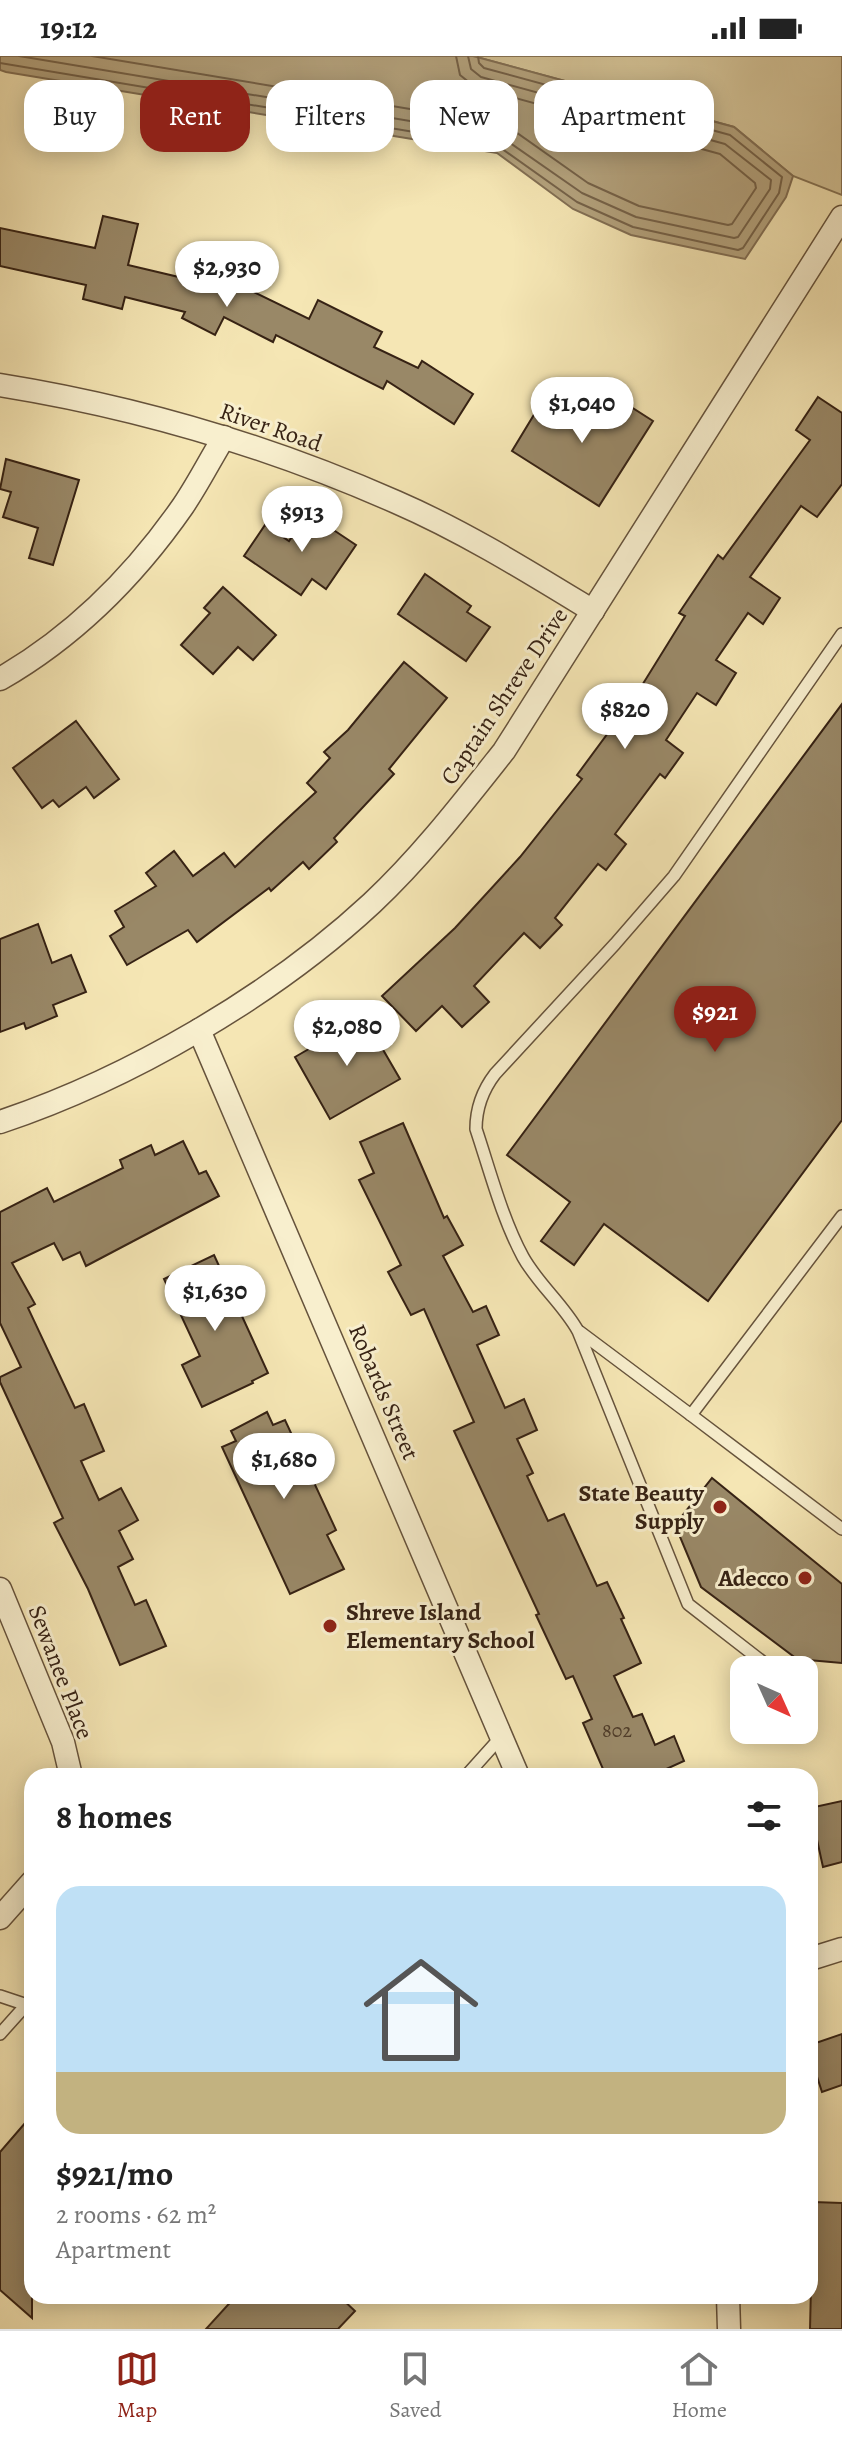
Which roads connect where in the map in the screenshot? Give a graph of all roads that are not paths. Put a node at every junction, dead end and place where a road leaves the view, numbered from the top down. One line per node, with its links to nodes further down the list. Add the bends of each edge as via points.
1 (842, 217): 4 (street, Captain Shreve Drive)
2 (0, 385): 3 (street, River Road, via 118,407)
3 (224, 437): 4 (street, River Road, via 398,503 501,555); 6 (street, via 185,504 137,565 70,631)
4 (593, 611): 7 (street, Captain Shreve Drive, via 504,751 441,830 372,903 295,968)
5 (842, 634): 10 (lane, via 674,876 495,1074 480,1100 476,1129 517,1246)
6 (0, 679)
7 (199, 1030): 8 (street, Captain Shreve Drive, via 93,1084); 15 (street, Robards Street)
8 (0, 1122)
9 (842, 1216): 11 (lane)
10 (578, 1331): 11 (lane); 14 (lane, via 688,1604)
11 (691, 1415): 12 (lane)
12 (842, 1529)
13 (0, 1589): 16 (street, Sewanee Place)
14 (755, 1656)
15 (501, 1737): 17 (lane); 18 (street, Robards Street)
16 (69, 1768)
17 (473, 1768)
18 (515, 1768)
19 (24, 1891): 20 (street)
20 (0, 1918)
21 (842, 1949): 22 (street)
22 (818, 1956)
23 (0, 1996): 24 (lane)
24 (24, 2004)
25 (24, 2011): 26 (lane)
26 (0, 2034)
27 (728, 2304): 28 (street)
28 (729, 2329)

